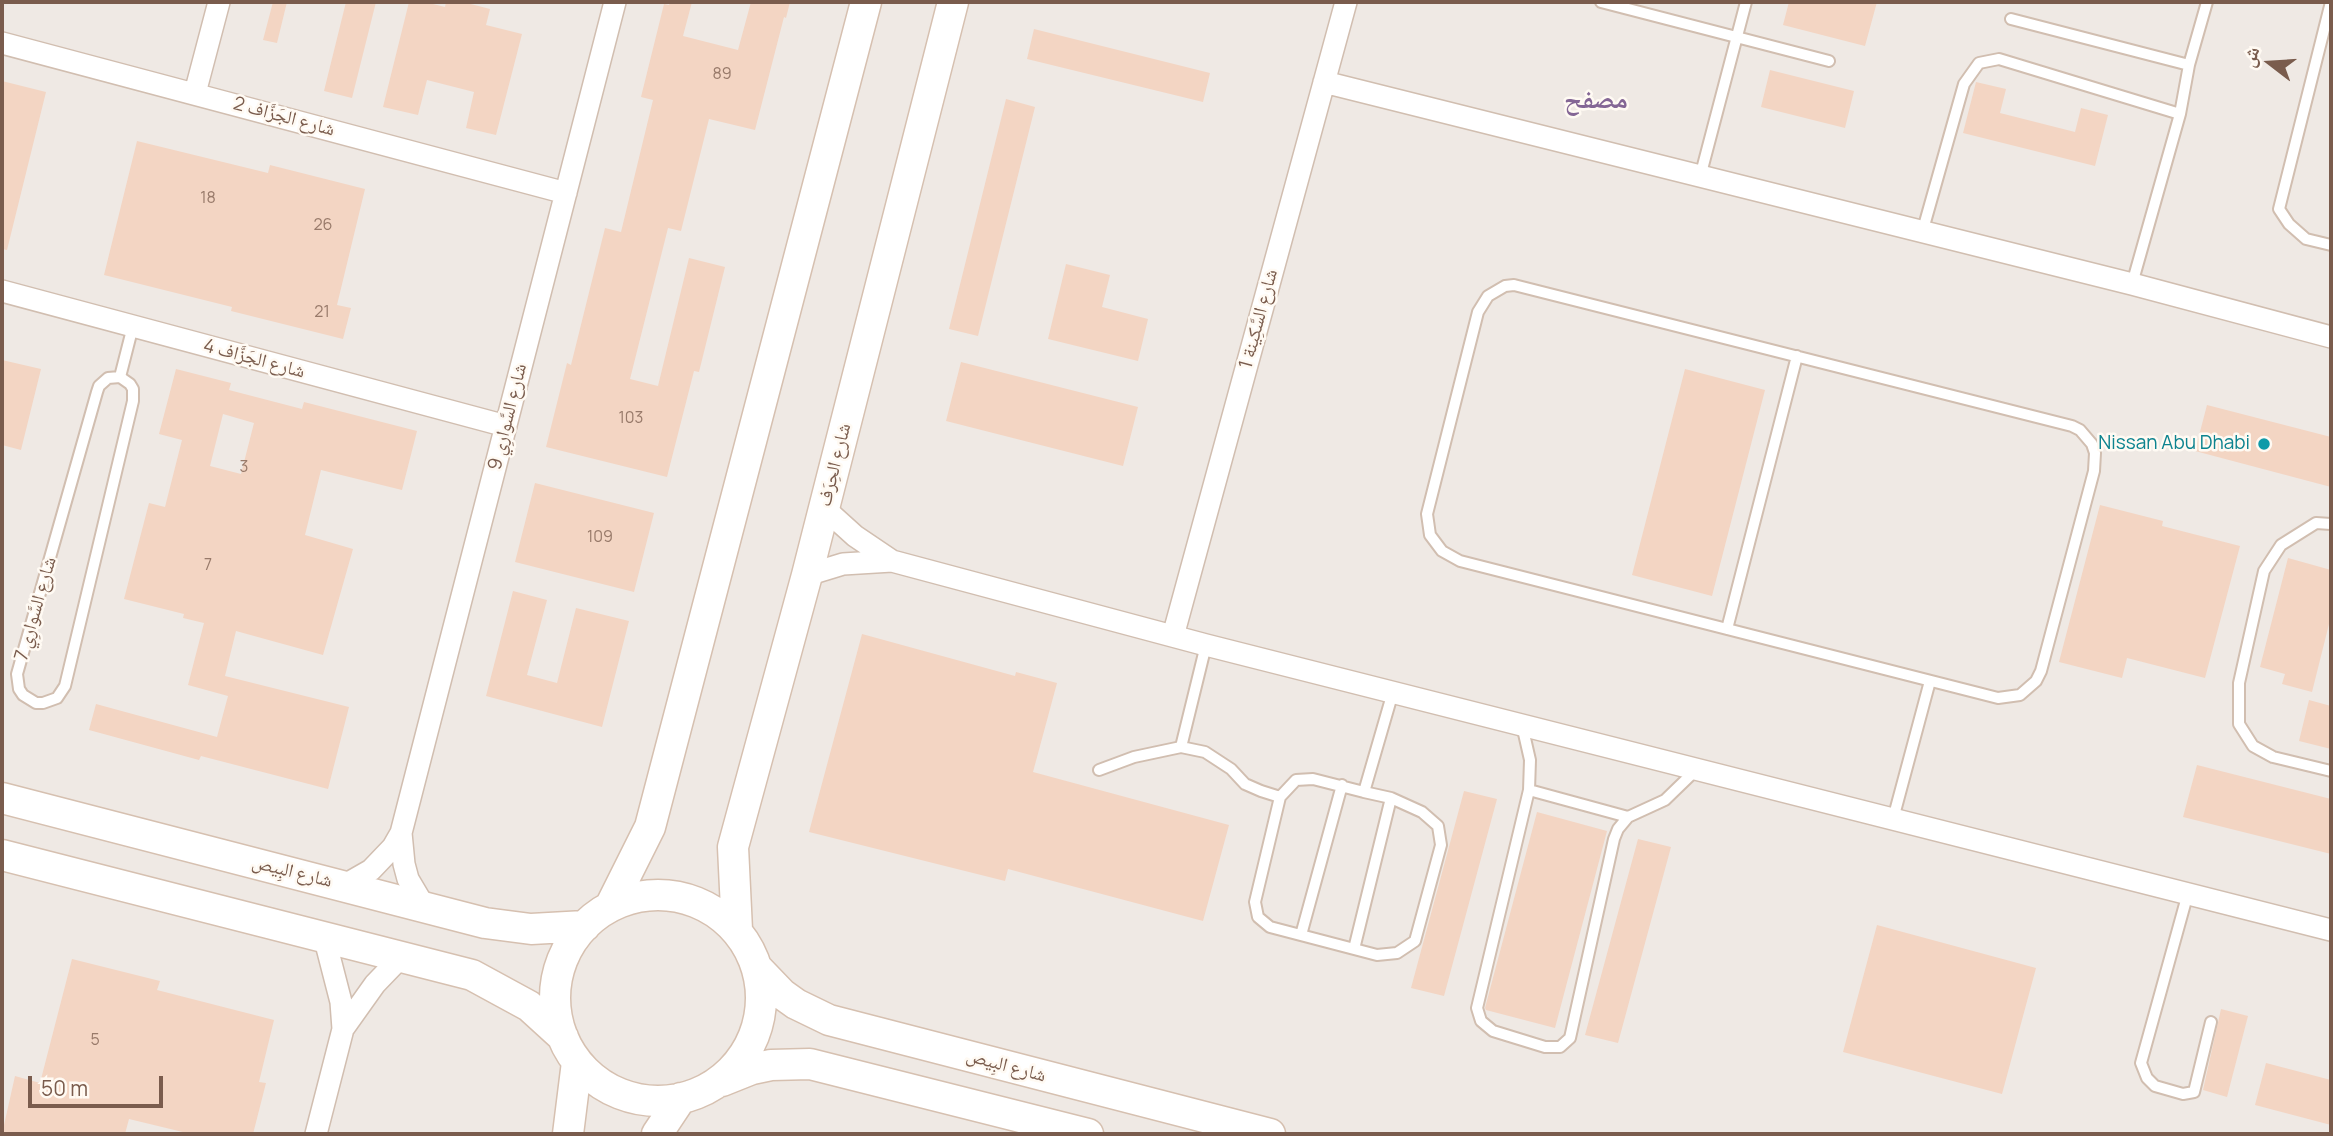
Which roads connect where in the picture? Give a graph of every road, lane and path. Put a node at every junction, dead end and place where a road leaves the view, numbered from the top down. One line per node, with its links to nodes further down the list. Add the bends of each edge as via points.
1 (219, 2): 18 (street)
2 (615, 2): 21 (street, شارع السَّوارِي 9)
3 (866, 2): 58 (street, via 650,827)
4 (953, 2): 31 (street, شارع الحِرَف)
5 (1346, 2): 17 (street, شارع السَّكِينة 1)
6 (1601, 2): 10 (lane)
7 (1746, 2): 12 (lane)
8 (2207, 2): 16 (lane)
9 (2331, 2): 13 (lane)
10 (1640, 7): 12 (lane)
11 (2011, 19): 16 (lane)
12 (1737, 37): 15 (lane); 20 (lane)
13 (2327, 40): 23 (lane, via 2279,209 2306,239)
14 (2, 43): 18 (street, شارع الجَزَّاف 2)
15 (1829, 61)
16 (2189, 65): 19 (lane)
17 (1324, 82): 20 (street); 36 (street, شارع السَّكِينة 1)
18 (195, 93): 21 (street, شارع الجَزَّاف 2)
19 (2180, 114): 22 (lane, via 1999,59 1979,63 1964,83); 24 (lane)
20 (1700, 177): 22 (street)
21 (566, 193): 30 (street, شارع السَّوارِي 9)
22 (1922, 233): 24 (street)
23 (2331, 245)
24 (2132, 284): 27 (street)
25 (2, 292): 26 (street, شارع الجَزَّاف 4)
26 (133, 326): 29 (lane); 30 (street, شارع الجَزَّاف 4)
27 (2331, 337)
28 (1797, 356): 35 (lane); 35 (lane, via 1524,286 1505,286 1488,296 1474,326 1427,514 1435,544 1460,561); 38 (lane, via 2071,426 2092,444 2094,471 2036,681 2009,698)
29 (120, 377): 29 (lane, شارع السَّوارِي 7, via 133,389 133,401 65,686 57,698 36,703 19,689 17,674 99,386 108,378)
30 (506, 426): 53 (street, شارع السَّوارِي 9)
31 (824, 508): 33 (street); 34 (street, شارع الحِرَف)
32 (2331, 524): 44 (lane, via 2316,523 2281,545 2264,571 2239,683 2239,724 2253,746 2273,757)
33 (892, 561): 34 (street, via 844,564); 36 (street)
34 (807, 575): 60 (street, شارع الحِرَف, via 733,846)
35 (1727, 629): 38 (lane)
36 (1172, 636): 37 (street)
37 (1206, 645): 39 (street); 41 (lane)
38 (1930, 681): 52 (lane)
39 (1393, 692): 40 (street); 47 (lane)
40 (1522, 725): 43 (street); 46 (lane, via 1530,760)
41 (1181, 747): 42 (lane); 48 (lane, via 1205,752 1245,784)
42 (1099, 769)
43 (1697, 769): 51 (lane, via 1665,800); 52 (street)
44 (2331, 771)
45 (1342, 785): 47 (lane); 48 (lane, via 1296,780); 62 (lane)
46 (1529, 790): 51 (lane); 51 (lane, via 1477,1008 1481,1021 1493,1031 1545,1047 1560,1047 1570,1038 1614,839)
47 (1364, 792): 50 (lane)
48 (1280, 797): 62 (lane, via 1256,909 1270,927)
49 (2, 798): 55 (street, شارع البِيص)
50 (1391, 799): 64 (lane); 64 (lane, via 1422,812 1438,826 1441,845 1415,941 1397,953 1377,956)
51 (1628, 817)
52 (1894, 819): 56 (street)
53 (401, 832): 55 (street, شارع السَّوارِي 9, via 371,870); 57 (street, شارع السَّوارِي 9, via 408,879)
54 (2, 855): 63 (street)
55 (343, 886): 57 (street, شارع البِيص)
56 (2188, 893): 61 (street); 67 (lane, via 2141,1063 2147,1078 2155,1086 2183,1094 2194,1092)
57 (424, 906): 59 (street, شارع البِيص, via 485,923 531,929)
58 (610, 907): 59 (street); 60 (street, via 643,896 677,896 710,908)
59 (584, 926): 69 (street, via 567,950 557,978 556,1007)
60 (737, 930): 66 (street)
61 (2331, 930)
62 (1301, 935): 64 (lane)
63 (324, 936): 65 (street); 68 (street)
64 (1354, 949)
65 (402, 956): 68 (street); 69 (street, via 472,975 529,1006)
66 (757, 968): 70 (street, via 762,1000 756,1033 740,1062); 77 (street, شارع البِيص, via 782,994 829,1020)
67 (2211, 1022)
68 (343, 1029): 73 (street)
69 (570, 1049): 71 (street, via 597,1082 623,1096 652,1102); 74 (street)
70 (715, 1085): 71 (street); 72 (street, via 771,1065 810,1064)
71 (681, 1098): 75 (street)
72 (1017, 1124): 76 (street)
73 (316, 1134)
74 (568, 1134)
75 (657, 1134)
76 (1088, 1134)
77 (1270, 1134)

